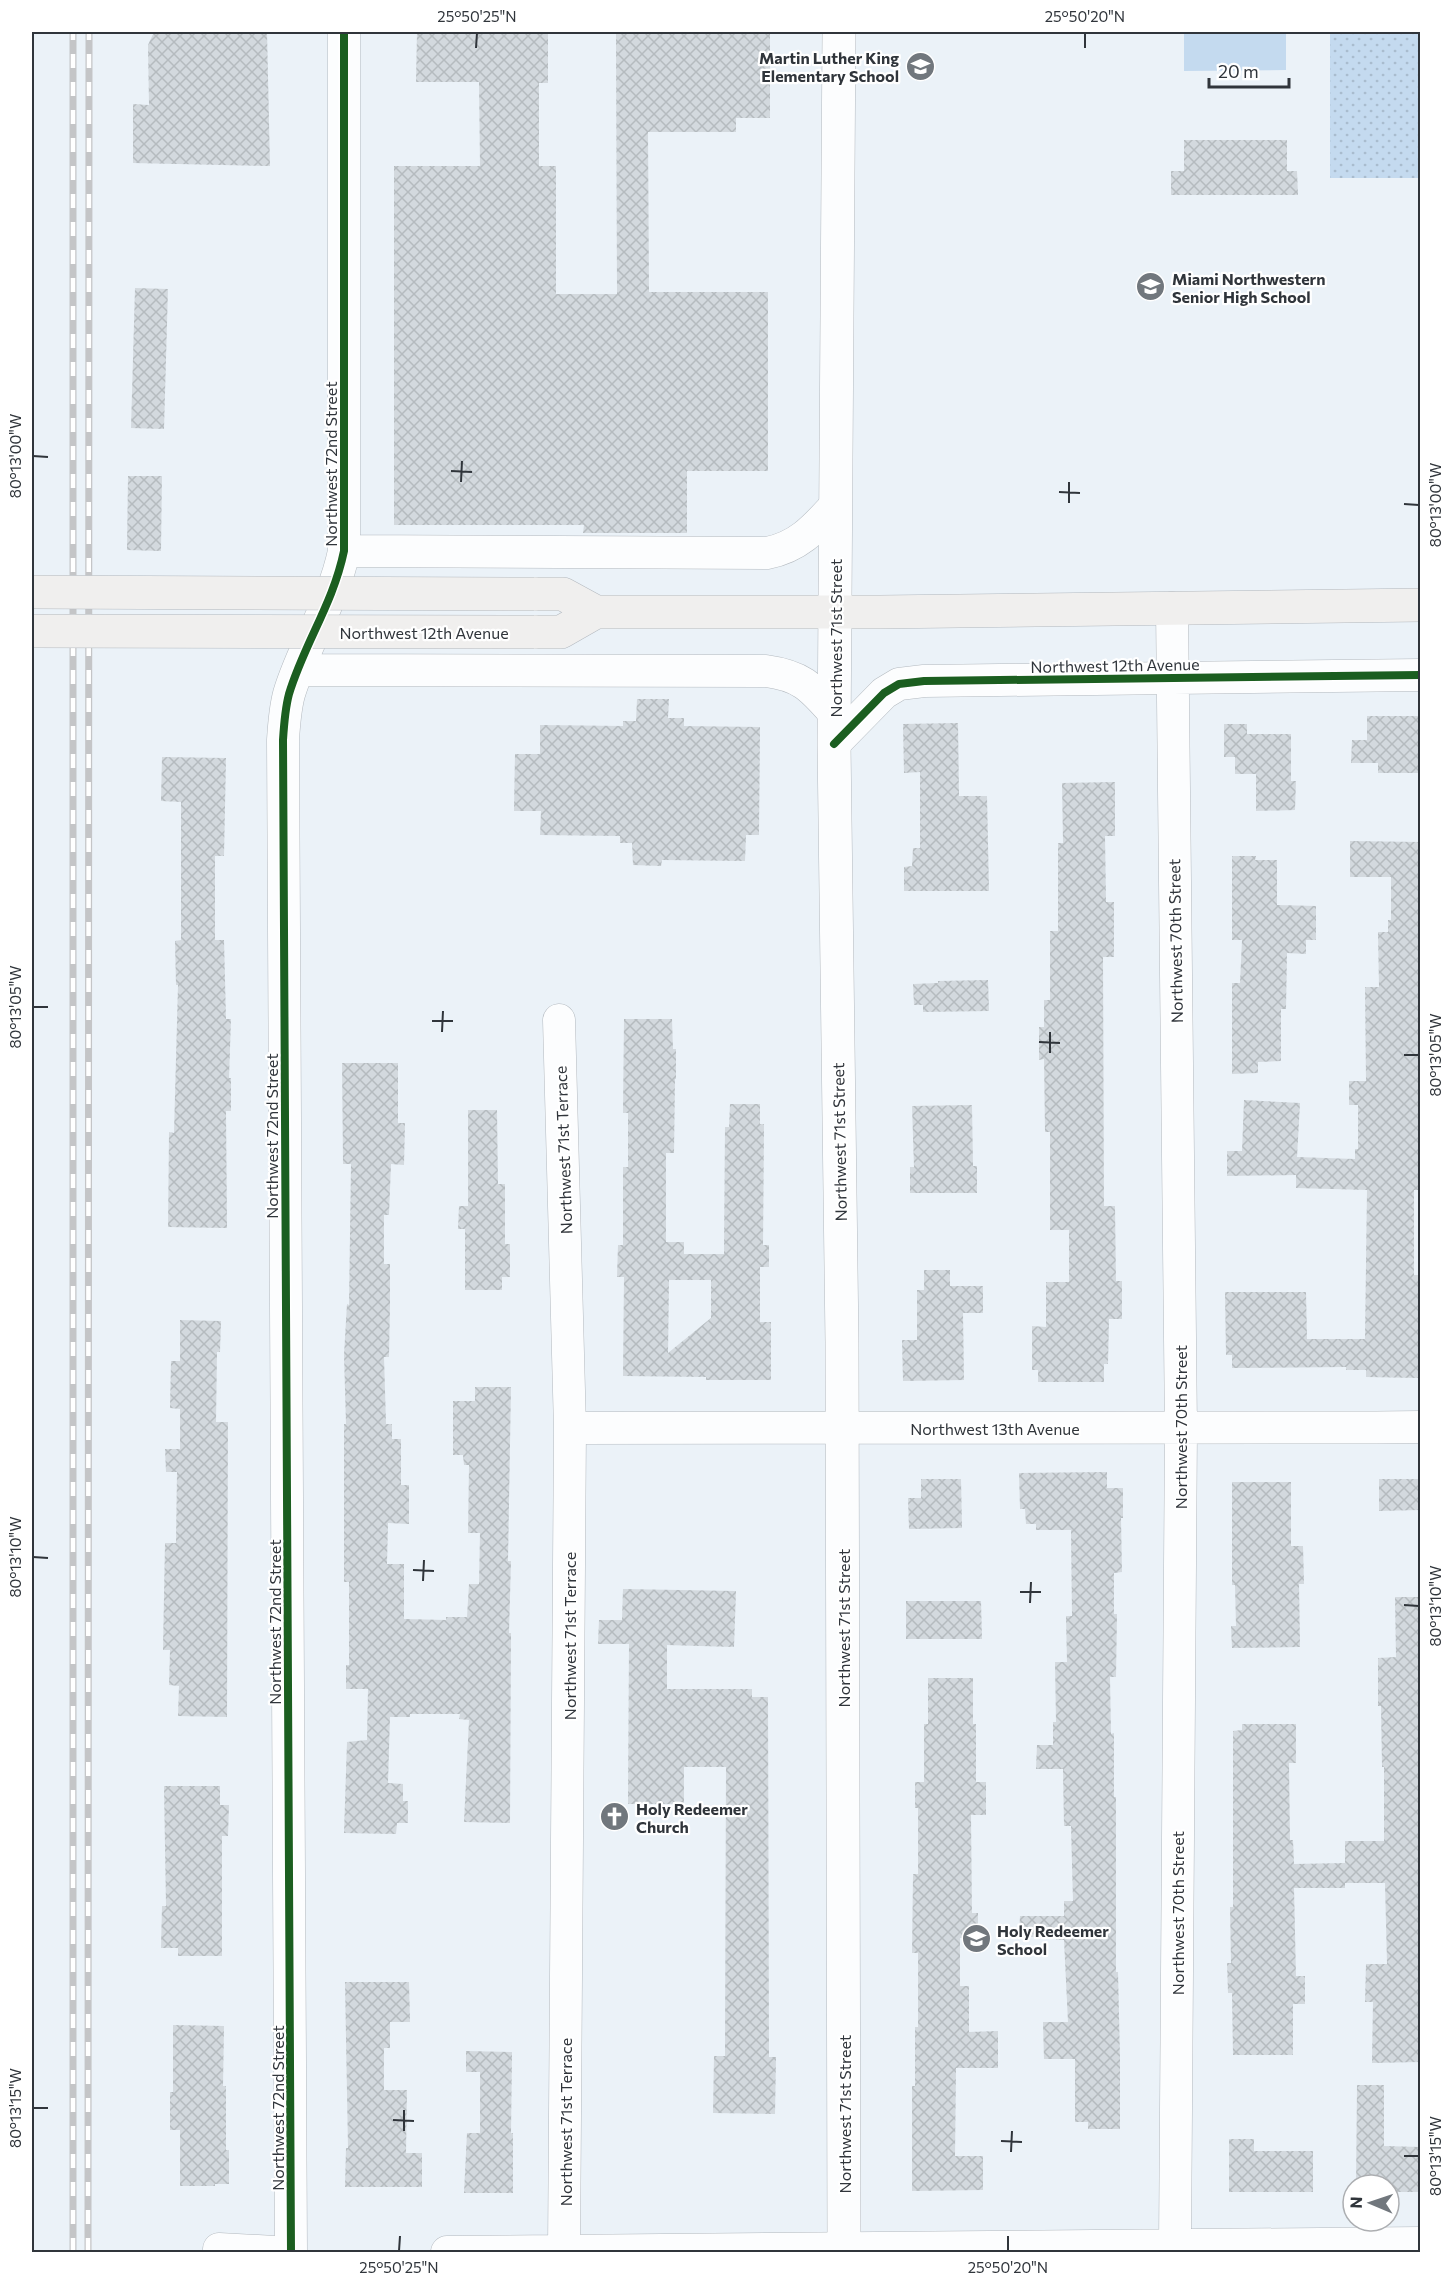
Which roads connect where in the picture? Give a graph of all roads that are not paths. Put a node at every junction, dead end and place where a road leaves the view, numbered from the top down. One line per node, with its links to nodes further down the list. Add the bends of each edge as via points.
1 (344, 32): 4 (street, Northwest 72nd Street)
2 (839, 32): 3 (street, Northwest 71st Street)
3 (835, 506): 4 (street, via 798,542 767,554); 9 (street, Northwest 71st Street)
4 (344, 550): 11 (street, Northwest 72nd Street, via 330,600)
5 (32, 592): 8 (main road, Northwest 12th Avenue, bridge, via 563,594)
6 (1420, 605): 7 (main road, Northwest 12th Avenue)
7 (1172, 608): 9 (main road, Northwest 12th Avenue); 13 (street, Northwest 70th Street)
8 (596, 612): 9 (main road, Northwest 12th Avenue); 10 (main road, Northwest 12th Avenue, bridge, via 561,632 534,633)
9 (834, 612): 14 (street, Northwest 71st Street)
10 (32, 631)
11 (298, 670): 14 (street, via 766,671 781,673 812,688); 27 (street, Northwest 72nd Street, via 284,716 283,740)
12 (1420, 675): 13 (street, Northwest 12th Avenue)
13 (1173, 677): 14 (street, Northwest 12th Avenue, via 899,684); 19 (street, Northwest 70th Street)
14 (835, 729): 16 (street, Northwest 71st Street)
15 (559, 1020): 18 (street, Northwest 71st Terrace)
16 (842, 1426): 18 (street, Northwest 13th Avenue); 19 (street, Northwest 13th Avenue); 24 (street, Northwest 71st Street)
17 (1420, 1427): 19 (street, Northwest 13th Avenue)
18 (570, 1428): 25 (street, Northwest 71st Terrace)
19 (1181, 1430): 20 (street, Northwest 70th Street)
20 (1175, 2246): 21 (street); 23 (street)
21 (1409, 2246)
22 (219, 2249): 26 (street)
23 (1128, 2249): 24 (street)
24 (844, 2251): 25 (street)
25 (564, 2252): 28 (street)
26 (275, 2253)
27 (291, 2253)
28 (447, 2253)

